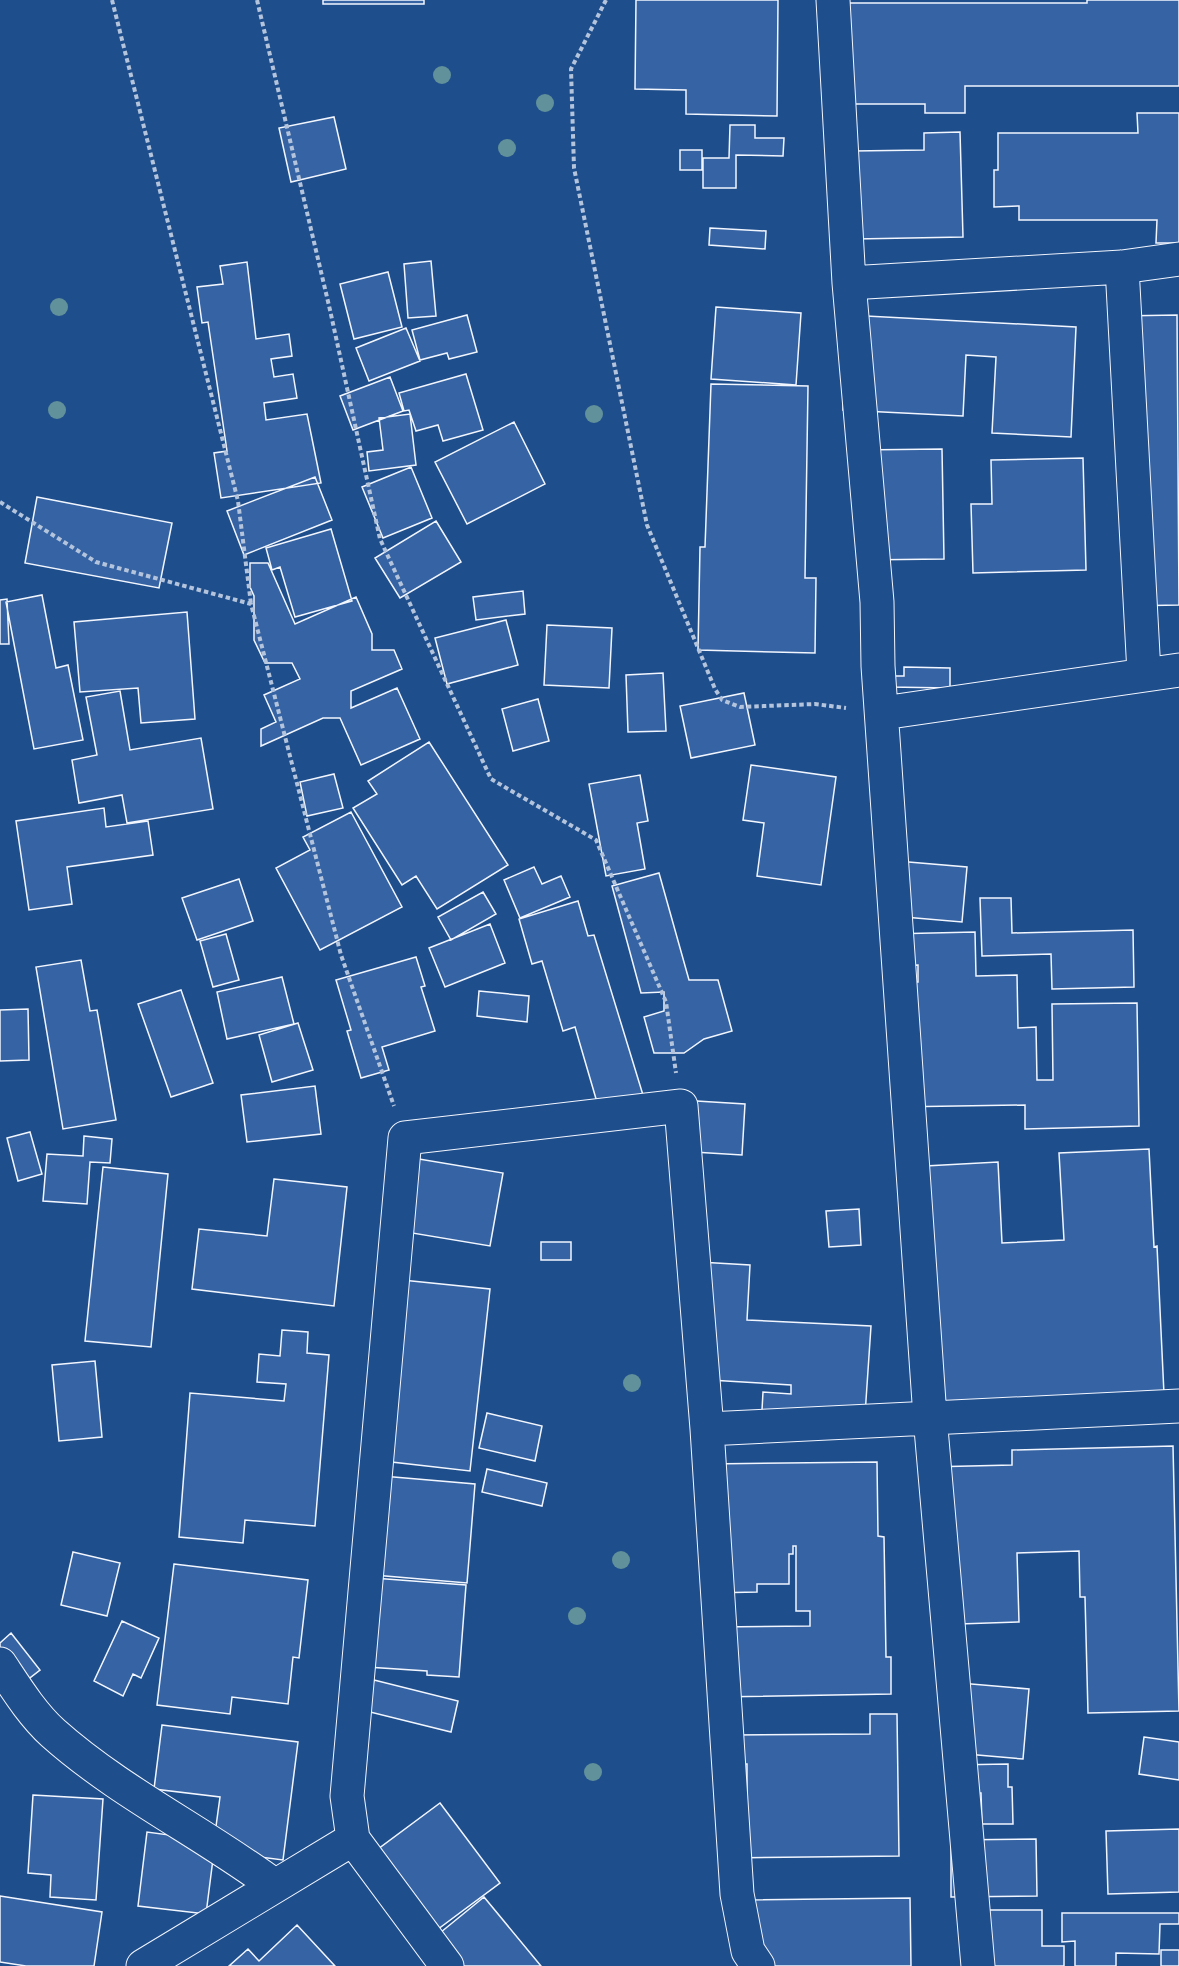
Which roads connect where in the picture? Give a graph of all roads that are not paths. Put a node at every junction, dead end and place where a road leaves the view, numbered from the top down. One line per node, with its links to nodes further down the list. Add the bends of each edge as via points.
1 (833, 0): 4 (street)
2 (1179, 260): 3 (street)
3 (1122, 267): 4 (street); 6 (street)
4 (849, 283): 7 (street, via 877,602)
5 (1179, 670): 6 (street)
6 (1144, 673): 7 (street)
7 (882, 712): 9 (street)
8 (1179, 1406): 9 (street)
9 (930, 1417): 10 (street); 17 (street)
10 (707, 1429): 12 (street, via 681,1106 405,1138 347,1796); 16 (street, via 737,1894 748,1951)
11 (0, 1665): 13 (street, via 52,1732 136,1794)
12 (353, 1839): 13 (street); 15 (street)
13 (275, 1886): 14 (street)
14 (143, 1966)
15 (447, 1966)
16 (758, 1966)
17 (978, 1966)

